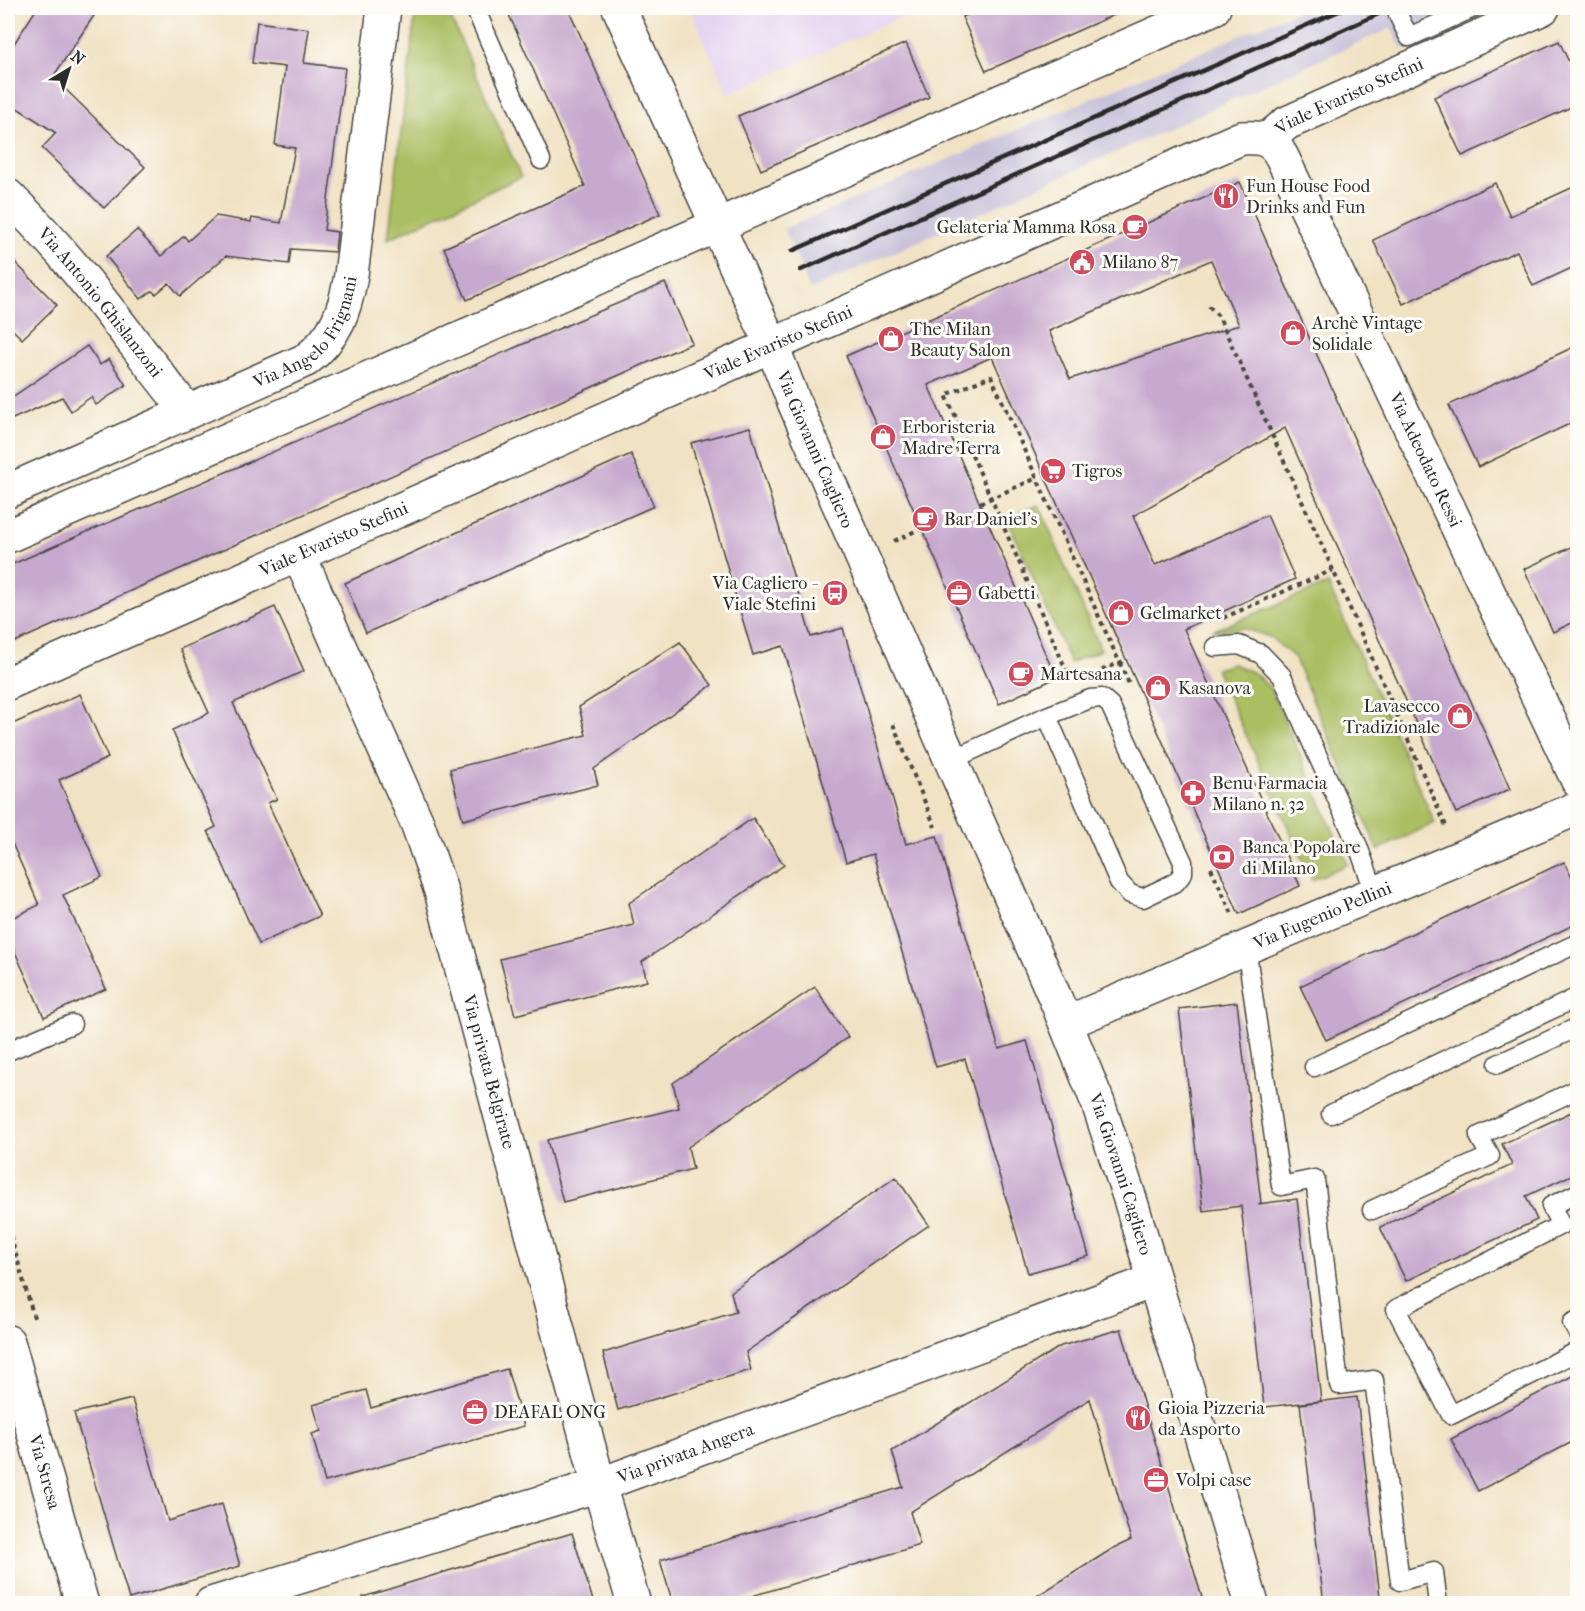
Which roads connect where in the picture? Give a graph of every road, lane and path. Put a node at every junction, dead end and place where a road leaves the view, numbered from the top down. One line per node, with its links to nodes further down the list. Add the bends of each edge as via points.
1 (384, 8): 14 (street, Via Angelo Frignani, via 351,275 339,320 330,337 306,360)
2 (475, 8): 9 (lane)
3 (619, 8): 11 (street, Via Giovanni Cagliero)
4 (1214, 8): 11 (street)
5 (1473, 8): 7 (lane, via 1409,37)
6 (1543, 8): 8 (street, Viale Evaristo Stefini, via 1287,123)
7 (1398, 15)
8 (1270, 141): 13 (street, Viale Evaristo Stefini, via 1241,138); 32 (street, Via Adeodato Ressi, via 1282,157)
9 (541, 160)
10 (8, 196): 14 (street, Via Antonio Ghislanzoni, via 83,277)
11 (717, 226): 13 (street, Via Giovanni Cagliero); 20 (street)
12 (1209, 306): 23 (path, via 1219,317)
13 (771, 346): 22 (street, Viale Evaristo Stefini); 31 (street, Via Giovanni Cagliero)
14 (188, 412): 16 (street, Via Angelo Frignani)
15 (1036, 478): 17 (path); 17 (path, via 991,376 955,391 946,395); 28 (path)
16 (8, 491)
17 (991, 498): 18 (path); 27 (path)
18 (980, 503)
19 (922, 528): 21 (path)
20 (8, 536)
21 (894, 541)
22 (299, 555): 26 (street, Viale Evaristo Stefini); 56 (street, Via privata Belgirate, via 418,825 441,891)
23 (1333, 570): 24 (path); 35 (path)
24 (1218, 620)
25 (1215, 647): 37 (lane, via 1239,645 1261,654 1282,676)
26 (8, 683)
27 (1072, 683)
28 (1134, 695)
29 (1047, 716): 29 (lane, via 1119,882 1130,894 1143,898 1176,882 1183,873 1183,862 1110,705 1102,698 1090,699); 31 (lane)
30 (893, 724): 34 (path)
31 (951, 760): 41 (street, Via Giovanni Cagliero)
32 (1578, 781)
33 (1578, 808): 37 (street, Via Eugenio Pellini)
34 (935, 827)
35 (1448, 829)
36 (1207, 858): 38 (path)
37 (1376, 893): 38 (street, Via Eugenio Pellini)
38 (1240, 934): 41 (street, Via Eugenio Pellini); 61 (lane, via 1281,1186 1315,1179 1339,1386 1374,1380 1400,1581 1434,1572)
39 (1578, 944): 46 (lane)
40 (1578, 997): 48 (lane)
41 (1066, 1023): 51 (street, Via Giovanni Cagliero, via 1098,1103)
42 (72, 1024): 44 (lane)
43 (1578, 1027): 45 (lane)
44 (8, 1051)
45 (1498, 1064)
46 (1314, 1067)
47 (1578, 1089): 50 (lane, via 1479,1136 1490,1156)
48 (1330, 1114)
49 (1578, 1193): 55 (lane, via 1551,1206 1561,1225 1396,1309 1451,1415)
50 (1372, 1210)
51 (1153, 1281): 56 (street, Via privata Angera); 60 (street, Via Giovanni Cagliero)
52 (1578, 1320): 53 (lane, via 1572,1323)
53 (1578, 1334)
54 (8, 1342): 57 (street, Via Stresa)
55 (1578, 1351)
56 (598, 1485): 58 (street, Via privata Angera); 59 (street, Via privata Belgirate)
57 (82, 1604)
58 (211, 1604)
59 (634, 1604)
60 (1252, 1604)
61 (1438, 1604)

